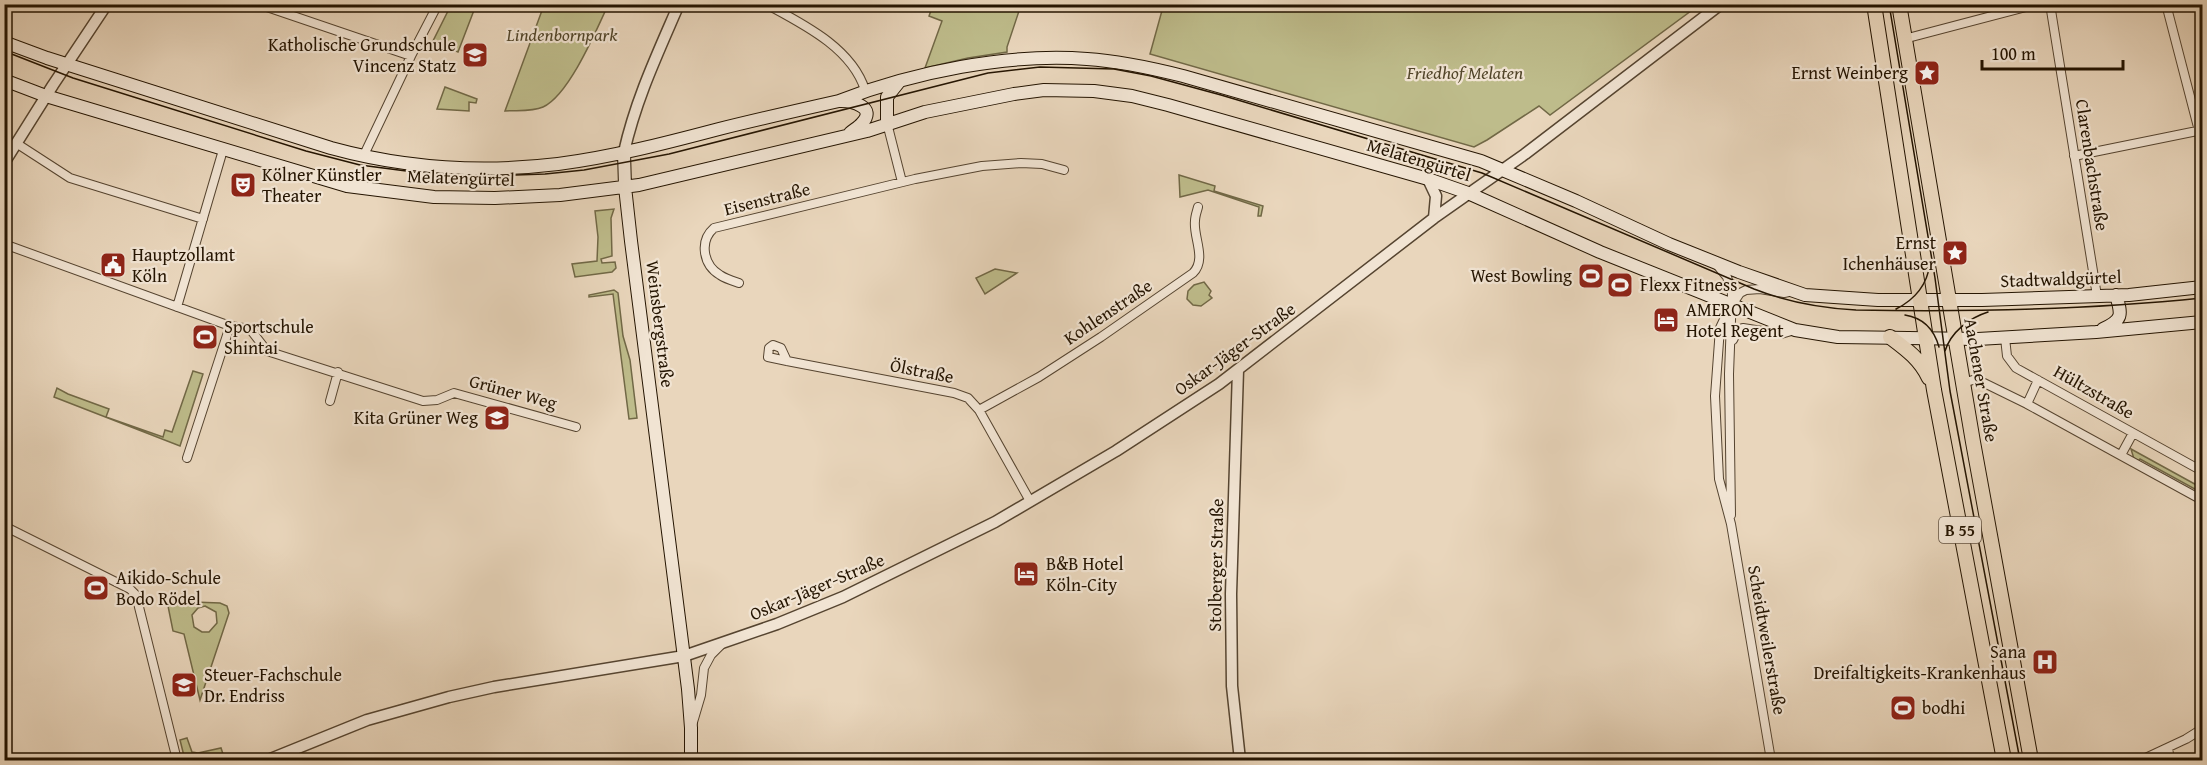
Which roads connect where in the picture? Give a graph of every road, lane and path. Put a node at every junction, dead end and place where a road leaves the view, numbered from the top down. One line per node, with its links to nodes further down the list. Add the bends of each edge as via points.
1 (107, 4): 15 (street)
2 (258, 4): 14 (street)
3 (438, 4): 14 (street)
4 (679, 4): 26 (street, Weinsbergstraße, via 642,89)
5 (766, 4): 18 (street, via 828,41 861,78)
6 (1721, 4): 30 (street, Oskar-Jäger-Straße)
7 (1874, 4): 47 (main road, B 55)
8 (1899, 4): 12 (main road, Aachener Straße / B 55)
9 (2037, 4): 12 (street)
10 (2050, 4): 27 (street, Clarenbachstraße)
11 (2166, 4): 22 (street)
12 (1904, 39): 48 (main road, Aachener Straße / B 55)
13 (4, 42): 15 (main road, Melatengürtel)
14 (411, 56): 28 (street)
15 (68, 64): 19 (street); 28 (main road, Melatengürtel)
16 (4, 80): 19 (main road, Melatengürtel)
17 (899, 82): 18 (main road, Melatengürtel); 21 (main road, via 887,97); 30 (main road, Melatengürtel, via 967,67 1043,58 1136,64)
18 (866, 90): 20 (main road, Melatengürtel)
19 (46, 96): 24 (street); 25 (main road, Melatengürtel)
20 (839, 101): 23 (main road, via 856,102 866,113 862,123); 26 (main road, Melatengürtel)
21 (887, 123): 23 (main road, Melatengürtel); 32 (main road, Melatengürtel, via 993,97 1044,90 1094,91 1168,105); 33 (street)
22 (2201, 130): 27 (street)
23 (846, 135): 34 (main road, Melatengürtel)
24 (16, 143): 29 (street); 38 (street, via 70,178)
25 (223, 150): 34 (main road, Melatengürtel, via 351,187 421,196 495,198); 38 (street)
26 (624, 152): 28 (main road, Melatengürtel, via 557,164 477,168); 34 (main road, Weinsbergstraße)
27 (2074, 156): 45 (street, Clarenbachstraße)
28 (363, 157)
29 (4, 163)
30 (1502, 169): 35 (street, Oskar-Jäger-Straße); 40 (main road, Melatengürtel)
31 (1064, 170): 33 (street, Eisenstraße, via 1042,164 1005,164)
32 (1428, 180): 35 (main road, Melatengürtel); 37 (street, via 1437,196)
33 (902, 182): 41 (street, Eisenstraße, via 714,228 704,244 708,262 718,274)
34 (625, 187): 80 (main road, Weinsbergstraße)
35 (1468, 193): 37 (street, Oskar-Jäger-Straße); 46 (main road, Melatengürtel, via 1600,252)
36 (1198, 207): 69 (street, Kohlenstraße, via 1194,222 1200,256 1197,270 1101,337)
37 (1434, 218): 62 (street, Oskar-Jäger-Straße)
38 (203, 219): 50 (street)
39 (4, 244): 50 (street, Grüner Weg)
40 (1713, 261): 43 (main road, Melatengürtel); 49 (street, Scheidtweilerstraße, via 1730,283)
41 (739, 283)
42 (2202, 287): 44 (main road, Stadtwaldgürtel)
43 (1792, 291): 47 (main road, Melatengürtel, via 1817,297); 49 (street, Scheidtweilerstraße, via 1746,290)
44 (2116, 295): 45 (main road, Stadtwaldgürtel); 55 (main road, via 2120,318 2116,324)
45 (2097, 296): 48 (main road, Stadtwaldgürtel)
46 (1715, 297): 49 (main road, Melatengürtel); 51 (street, Scheidtweilerstraße)
47 (1920, 300): 48 (main road, Stadtwaldgürtel); 57 (main road, B 55)
48 (1950, 300): 59 (main road, Aachener Straße / B 55)
49 (1732, 305): 51 (street, Scheidtweilerstraße); 54 (main road, Melatengürtel); 60 (street, Scheidtweilerstraße)
50 (177, 307): 53 (street, Grüner Weg)
51 (1723, 320): 77 (street, Scheidtweilerstraße, via 1717,355 1716,439 1719,479)
52 (2202, 322): 55 (main road)
53 (230, 326): 63 (street, Grüner Weg, via 250,329 267,351); 73 (street)
54 (1795, 330): 56 (main road, Melatengürtel, via 1827,336); 60 (street, via 1781,334 1743,328)
55 (2096, 332): 58 (main road)
56 (1890, 337): 57 (main road, Melatengürtel); 66 (main road, via 1919,362)
57 (1925, 338): 59 (main road); 66 (main road, B 55)
58 (2005, 338): 59 (main road); 64 (street, Hültzstraße, via 2009,361)
59 (1955, 339): 65 (main road, Aachener Straße / B 55)
60 (1731, 343): 77 (street, Scheidtweilerstraße)
61 (787, 361): 69 (street, Ölstraße, via 954,393 968,398)
62 (1238, 370): 76 (street, Oskar-Jäger-Straße, via 1126,445); 87 (street, Stolberger Straße, via 1231,594 1232,686)
63 (338, 372): 67 (street); 70 (street, Grüner Weg, via 423,401 454,393)
64 (2038, 380): 68 (street, Hültzstraße); 71 (street, Hültzstraße)
65 (1963, 383): 68 (street, via 1976,379); 90 (main road, Aachener Straße / B 55)
66 (1934, 390): 89 (main road, B 55)
67 (330, 401)
68 (2027, 404): 72 (street)
69 (979, 410): 76 (street, Ölstraße)
70 (576, 427)
71 (2133, 433): 72 (street, Hültzstraße); 74 (street, Hültzstraße)
72 (2121, 455): 75 (street)
73 (187, 458)
74 (2202, 471)
75 (2202, 500)
76 (1030, 501): 79 (street, Oskar-Jäger-Straße, via 861,588)
77 (1731, 524): 88 (street, Scheidtweilerstraße)
78 (4, 526): 84 (street, via 136,595)
79 (723, 643): 80 (street, Oskar-Jäger-Straße); 81 (street, via 704,668)
80 (684, 656): 81 (main road, Weinsbergstraße); 85 (street, Oskar-Jäger-Straße, via 449,697 367,720)
81 (692, 728): 86 (main road, Weinsbergstraße)
82 (2202, 729): 83 (street)
83 (2168, 748): 91 (street); 92 (street)
84 (177, 760)
85 (268, 760)
86 (691, 760)
87 (1240, 760)
88 (1772, 760)
89 (2004, 760)
90 (2031, 760)
91 (2141, 760)
92 (2170, 760)

